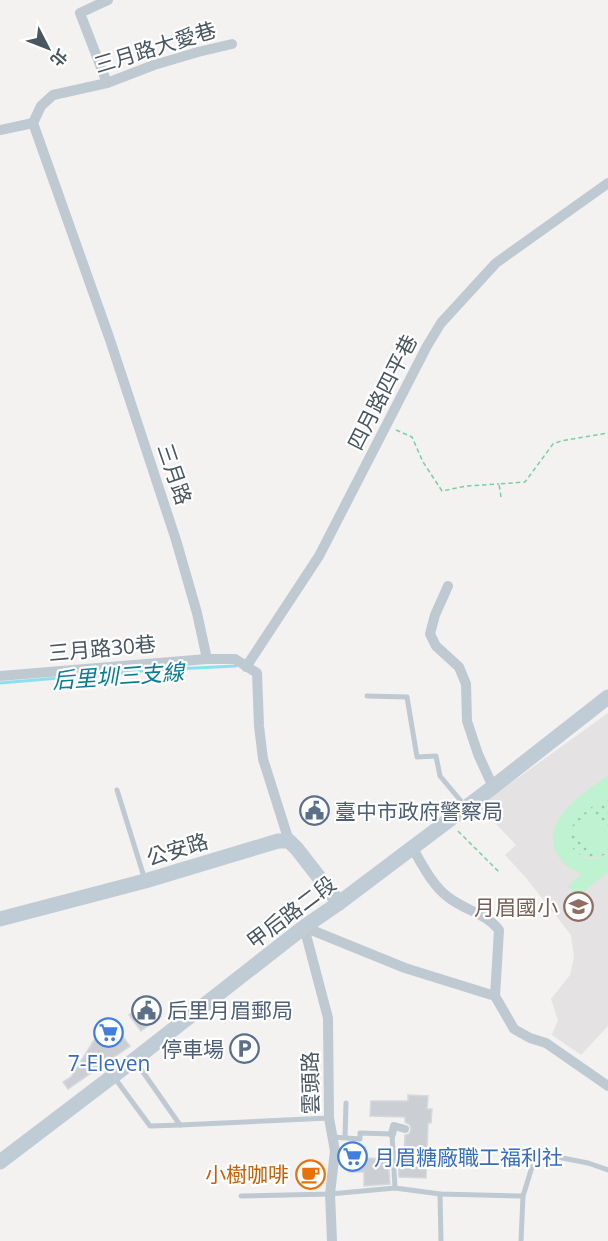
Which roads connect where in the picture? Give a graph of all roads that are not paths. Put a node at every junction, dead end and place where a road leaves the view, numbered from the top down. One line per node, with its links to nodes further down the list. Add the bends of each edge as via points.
1 (108, 0): 3 (street, via 80,13)
2 (232, 44): 3 (street, 三月路大愛巷, via 154,65)
3 (107, 83): 4 (street, 三月路大愛巷, via 53,95 41,106)
4 (33, 123): 5 (street); 8 (street, 三月路, via 176,540)
5 (0, 130)
6 (608, 183): 9 (street, 四月路四平巷, via 496,263 441,323 319,556)
7 (448, 586): 13 (street, via 430,634 436,646 459,667 466,684 467,721)
8 (207, 659): 9 (street, via 235,659); 10 (street, 三月路30巷)
9 (246, 667): 16 (street, via 256,674 263,759)
10 (0, 676)
11 (367, 696): 15 (lane, via 407,697 417,757 436,756 440,776)
12 (608, 697): 13 (main road, 甲后路二段)
13 (493, 787): 15 (main road, 甲后路二段)
14 (117, 790): 18 (lane)
15 (466, 807): 17 (main road, 甲后路二段)
16 (289, 841): 18 (main road, 公安路); 19 (main road)
17 (412, 847): 19 (main road, 甲后路二段); 22 (street, via 434,883 448,897 494,922 499,930)
18 (145, 881): 20 (main road, 公安路)
19 (339, 903): 21 (main road, 甲后路二段)
20 (0, 919)
21 (304, 927): 22 (street, via 405,968); 23 (main road, 甲后路二段); 27 (street, 雲頭路, via 328,1018)
22 (495, 996): 25 (street, via 514,1029 546,1044)
23 (134, 1060): 24 (main road, 甲后路二段); 28 (lane)
24 (113, 1076): 28 (lane, via 150,1126); 33 (main road, 甲后路二段)
25 (608, 1086)
26 (346, 1103): 32 (lane)
27 (328, 1118): 28 (lane); 31 (street, 雲頭路)
28 (180, 1125)
29 (405, 1129): 30 (street, via 394,1126)
30 (392, 1134): 32 (lane, via 360,1133 360,1139); 35 (lane)
31 (332, 1137): 32 (lane); 36 (street, 雲頭路, via 335,1151)
32 (345, 1137)
33 (0, 1162)
34 (608, 1170): 39 (lane, via 547,1155 532,1167)
35 (395, 1188): 36 (lane); 37 (lane)
36 (330, 1194): 38 (lane); 40 (street, 雲頭路)
37 (440, 1194): 39 (lane); 41 (lane)
38 (241, 1196)
39 (523, 1196): 42 (lane)
40 (332, 1241)
41 (441, 1241)
42 (521, 1241)

